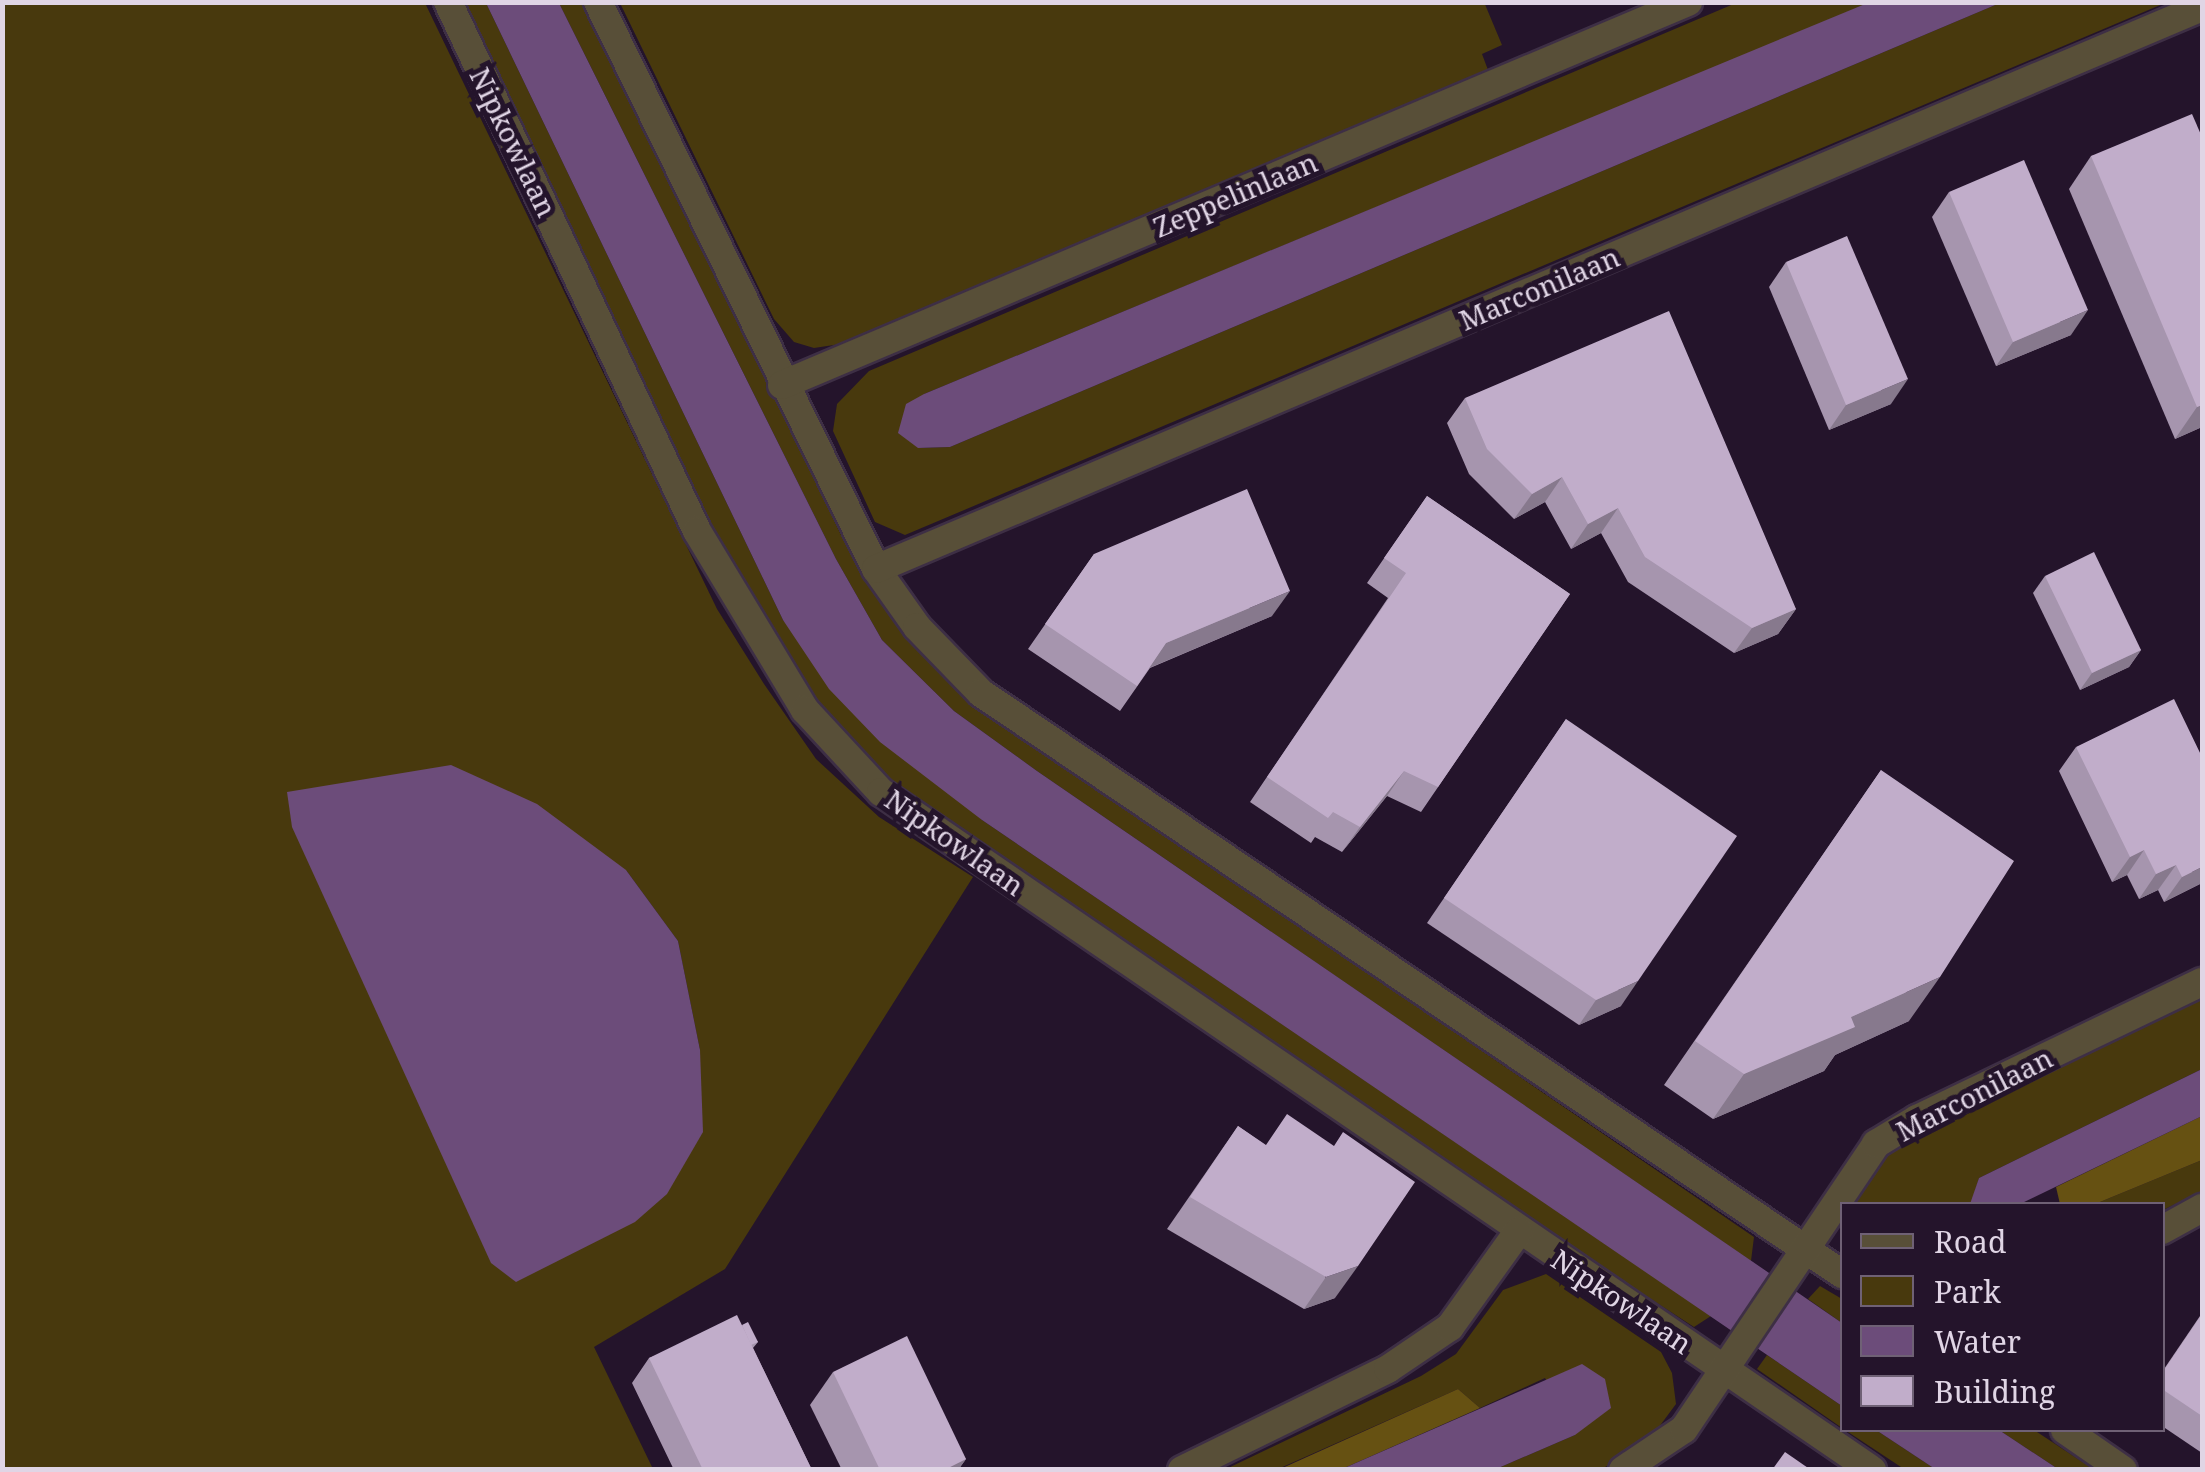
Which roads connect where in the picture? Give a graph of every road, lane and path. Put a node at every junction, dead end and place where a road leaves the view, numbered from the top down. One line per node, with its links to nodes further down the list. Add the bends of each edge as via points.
1 (448, 2): 10 (street, Nipkowlaan, via 697,531 805,710 881,792)
2 (598, 2): 5 (street)
3 (1688, 2): 5 (street, Zeppelinlaan)
4 (2202, 8): 6 (street, Marconilaan)
5 (782, 386): 6 (street)
6 (876, 569): 11 (street, via 917,627 981,693)
7 (2202, 982): 11 (street, Marconilaan, via 1917,1118 1876,1144)
8 (2202, 1208): 9 (street)
9 (2165, 1228)
10 (1518, 1232): 13 (street, Nipkowlaan); 15 (street, via 1450,1327 1388,1369)
11 (1798, 1254): 12 (street); 13 (street)
12 (1840, 1273)
13 (1726, 1370): 16 (street, via 1684,1429); 17 (street, Nipkowlaan)
14 (2067, 1432): 18 (street)
15 (1182, 1470)
16 (1623, 1470)
17 (1872, 1470)
18 (2123, 1470)

